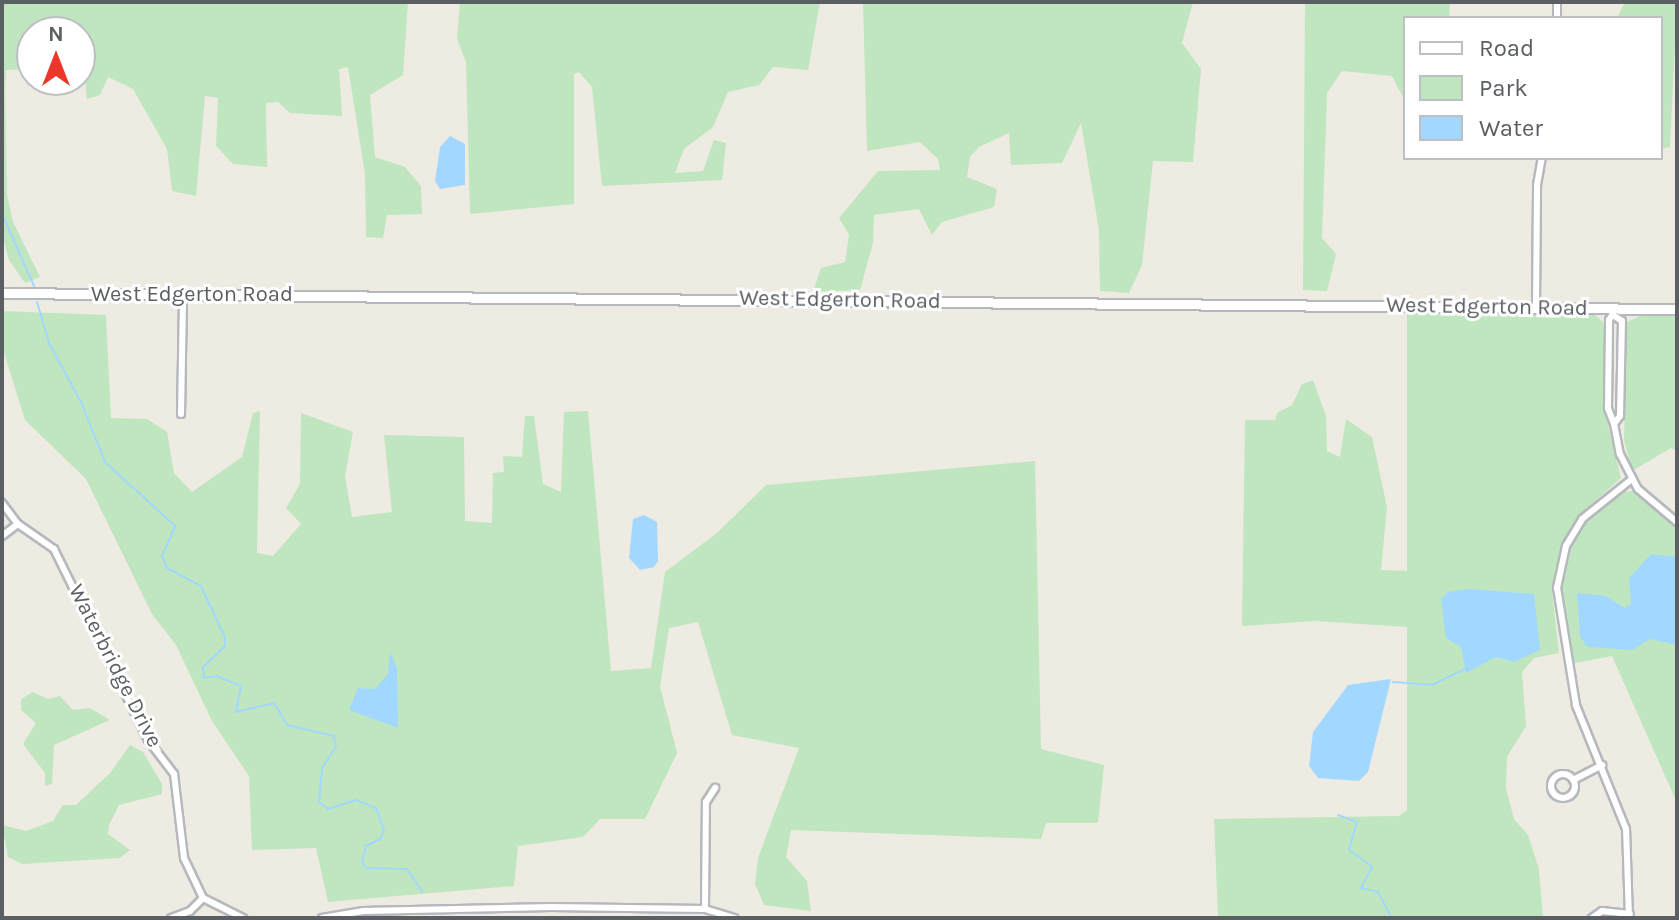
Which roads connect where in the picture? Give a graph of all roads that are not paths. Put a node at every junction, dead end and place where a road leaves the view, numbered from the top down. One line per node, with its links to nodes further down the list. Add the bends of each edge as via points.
1 (1542, 160): 4 (street)
2 (2, 293): 3 (street, West Edgerton Road)
3 (183, 295): 4 (street, West Edgerton Road); 7 (street)
4 (1536, 307): 6 (street, West Edgerton Road)
5 (1677, 309): 6 (street, West Edgerton Road)
6 (1616, 313): 8 (street, via 1609,320 1608,408); 8 (street, via 1622,321 1622,353 1620,416)
7 (181, 414)
8 (1614, 424): 9 (street)
9 (1632, 479): 11 (street, via 1651,504); 14 (street, via 1582,519 1558,574 1568,676)
10 (2, 503): 12 (street, Waterbridge Drive)
11 (1677, 522)
12 (18, 524): 13 (street); 17 (street, Waterbridge Drive, via 54,549 148,740 174,774 184,858)
13 (4, 535)
14 (1602, 765): 15 (street); 20 (street, via 1628,841)
15 (1573, 780): 15 (street, via 1558,775 1551,790 1568,797)
16 (715, 788): 18 (street, via 706,802)
17 (203, 898): 21 (street, via 190,911); 22 (street)
18 (705, 909): 19 (street); 24 (street)
19 (363, 915): 23 (street)
20 (1630, 916): 25 (street, via 1602,911)
21 (171, 918)
22 (243, 918)
23 (322, 918)
24 (735, 918)
25 (1592, 918)

